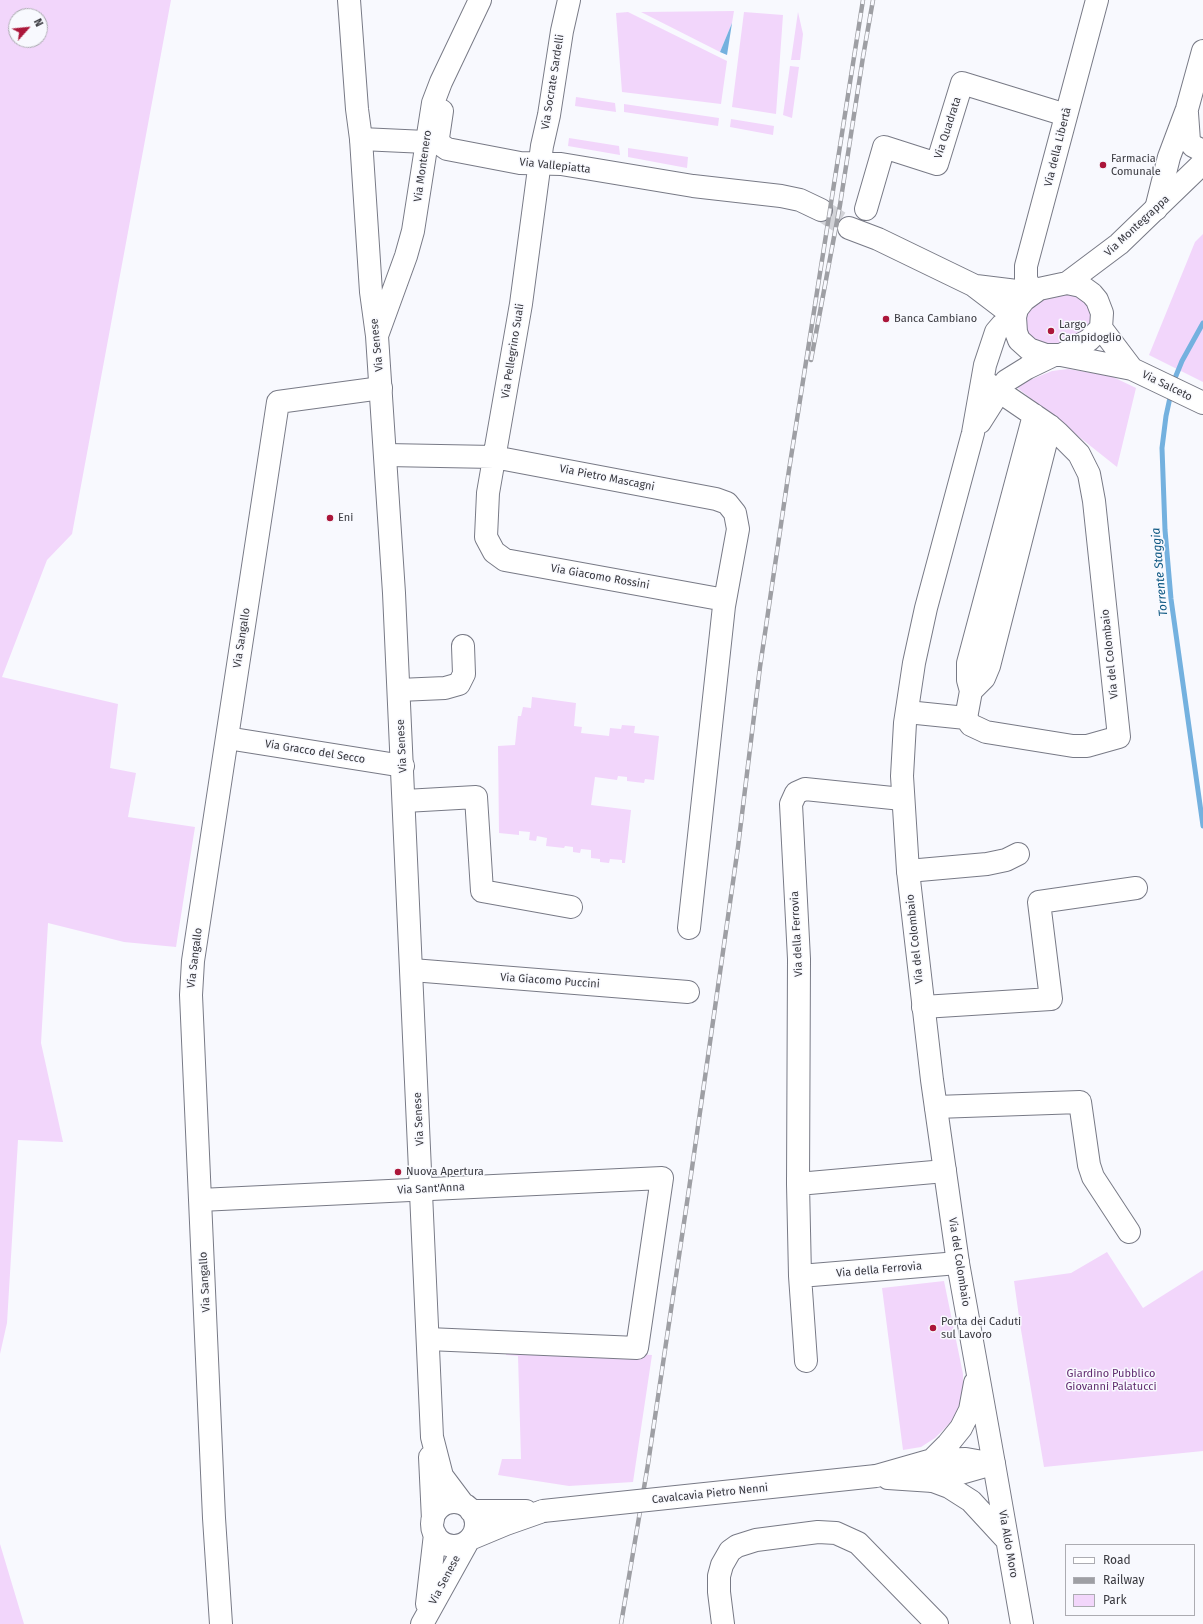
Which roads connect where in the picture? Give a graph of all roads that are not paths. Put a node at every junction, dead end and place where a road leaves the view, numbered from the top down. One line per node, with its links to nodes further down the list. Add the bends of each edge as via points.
1 (349, 0): 9 (street, Via Senese)
2 (480, 0): 10 (street, Via Montenero, via 437,90)
3 (484, 0): 13 (street, Via Vallepiatta, via 479,22 446,94 438,125 439,142 447,149 520,163)
4 (569, 0): 13 (street, Via Socrate Sardelli)
5 (1097, 0): 8 (street, Via della Libertà)
6 (1203, 51): 7 (street)
7 (1187, 110): 11 (street, via 1189,141); 15 (street, via 1171,149)
8 (1066, 115): 14 (street, Via Quadrata, via 962,83 937,164 884,148); 22 (street, Via della Libertà, via 1026,266 1026,279)
9 (361, 139): 10 (street); 19 (street, Via Senese)
10 (426, 142): 18 (street, Via Montenero)
11 (1203, 151)
12 (1203, 163): 15 (street, Via Montegrappa)
13 (540, 164): 16 (street, Via Vallepiatta, via 561,164 693,186 781,196 800,200); 33 (street, Via Pellegrino Suali, via 521,304)
14 (866, 209)
15 (1156, 209): 20 (street, Via Montegrappa, via 1111,251)
16 (821, 210)
17 (849, 228): 21 (street, via 878,239)
18 (413, 231): 19 (street, via 396,253 387,259 376,254); 25 (street, Via Montenero)
19 (368, 240): 25 (street, Via Senese)
20 (1067, 283): 22 (street, via 1048,286); 24 (street, via 1081,286 1095,297 1102,313)
21 (973, 285): 22 (street); 23 (street)
22 (1032, 293): 23 (street, via 1020,304)
23 (1015, 317): 26 (street, via 1016,332 1023,345 1038,353); 28 (street, via 996,332)
24 (1101, 328): 26 (street, via 1089,340); 27 (street, Via Salceto)
25 (377, 336): 29 (street, Via Senese)
26 (1058, 355): 27 (street, Via Salceto); 28 (street)
27 (1132, 369): 30 (street, Via Salceto)
28 (990, 385): 31 (street, Via del Colombaio); 38 (street, Via del Colombaio, via 973,433 926,608)
29 (381, 388): 32 (street, Via Senese); 40 (street, Via Sangallo, via 278,402)
30 (1203, 403)
31 (1042, 421): 39 (street, via 968,663 971,691); 39 (street, Via del Colombaio, via 1079,454 1087,466 1091,482 1119,737 1074,746 986,732 971,725)
32 (386, 455): 33 (street, Via Pietro Mascagni); 37 (street, Via Senese)
33 (494, 457): 34 (street, Via Pellegrino Suali, via 486,512); 35 (street, Via Pietro Mascagni, via 727,503 735,512 738,529)
34 (486, 538): 35 (street, Via Giacomo Rossini, via 494,552 505,560)
35 (725, 600): 48 (street, Via Pietro Mascagni)
36 (463, 646): 37 (street, via 464,674 459,684 446,688)
37 (400, 690): 41 (street, Via Senese)
38 (907, 712): 39 (street); 42 (street, Via del Colombaio, via 902,756)
39 (966, 718)
40 (227, 738): 41 (street, Via Gracco del Secco); 56 (street, Via Sangallo, via 191,979)
41 (403, 766): 43 (street, Via Senese)
42 (902, 799): 45 (street, Via del Colombaio); 54 (street, Via della Ferrovia, via 805,789 796,793 791,804 799,959)
43 (405, 801): 47 (street, via 476,797 482,891); 49 (street, Via Senese)
44 (1018, 854): 45 (street, via 1006,860 987,864)
45 (908, 871): 51 (street, Via del Colombaio)
46 (1136, 888): 51 (street, via 1039,902 1051,999)
47 (571, 907)
48 (689, 928)
49 (412, 970): 50 (street, Via Giacomo Puccini); 55 (street, Via Senese)
50 (688, 992)
51 (923, 1007): 52 (street, Via del Colombaio)
52 (936, 1107): 53 (street, Via del Colombaio); 57 (street, via 1080,1102 1093,1177)
53 (945, 1171): 54 (street); 58 (street, Via del Colombaio)
54 (798, 1184): 59 (street, Via della Ferrovia)
55 (422, 1190): 56 (street, Via Sant'Anna); 60 (street, Via Senese); 60 (street, Via Sant'Anna, via 662,1178 637,1348)
56 (200, 1200): 74 (street, Via Sangallo)
57 (1129, 1232)
58 (958, 1263): 59 (street, Via della Ferrovia); 62 (street, Via del Colombaio)
59 (800, 1276): 61 (street, Via della Ferrovia)
60 (428, 1339): 63 (street, Via Senese)
61 (806, 1361)
62 (978, 1372): 64 (street, Cavalcavia Pietro Nenni, via 970,1410 961,1428); 65 (street, Via del Colombaio)
63 (432, 1437): 68 (street, Via Senese, via 440,1470 450,1489); 70 (street, Via Senese, via 430,1469)
64 (932, 1460): 65 (street, Cavalcavia Pietro Nenni, via 966,1459); 66 (street, Cavalcavia Pietro Nenni)
65 (994, 1464): 67 (street, Cavalcavia Pietro Nenni); 71 (street, Via Aldo Moro)
66 (876, 1476): 67 (street, Cavalcavia Pietro Nenni); 69 (street, Cavalcavia Pietro Nenni, bridge)
67 (933, 1481): 71 (street, Cavalcavia Pietro Nenni, via 949,1487 971,1501)
68 (467, 1508): 69 (street, Cavalcavia Pietro Nenni); 70 (street, via 450,1503 444,1505 435,1514); 72 (street, via 475,1516 476,1529)
69 (543, 1511): 72 (street, Cavalcavia Pietro Nenni)
70 (434, 1527): 72 (street, via 439,1540 446,1544 460,1546); 73 (street, Via Senese)
71 (1007, 1540): 77 (street, Via Aldo Moro)
72 (468, 1541): 73 (street, Via Senese)
73 (426, 1622)
74 (221, 1624)
75 (723, 1624): 76 (street, via 719,1576 730,1551 756,1540 818,1532 836,1533 858,1543)
76 (937, 1624)
77 (1021, 1624)

